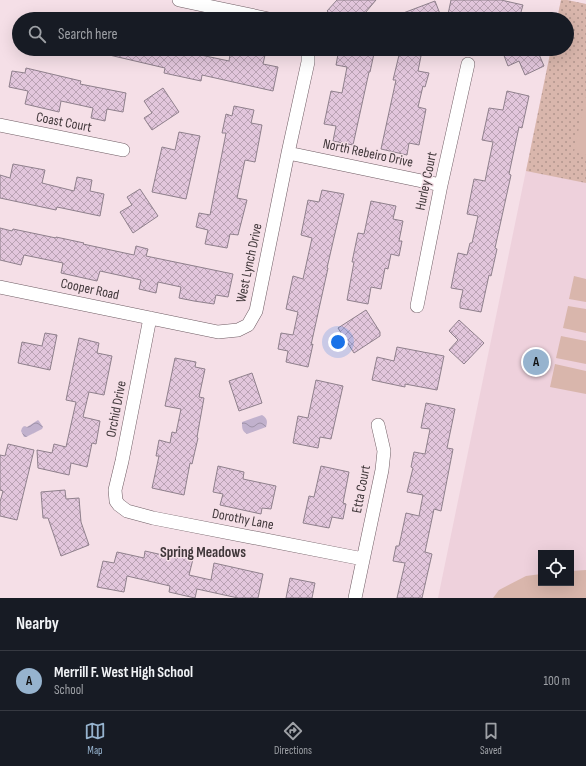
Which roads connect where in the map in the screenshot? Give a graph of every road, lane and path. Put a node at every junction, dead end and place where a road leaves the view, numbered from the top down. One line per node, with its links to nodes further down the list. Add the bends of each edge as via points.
1 (179, 0): 2 (street)
2 (234, 12)
3 (308, 56): 7 (street, West Lynch Drive)
4 (468, 64): 8 (street, Hurley Court)
5 (0, 125): 6 (street, Coast Court)
6 (123, 150)
7 (288, 153): 8 (street, North Rebeiro Drive); 12 (street, West Lynch Drive, via 256,311 248,325 238,330 218,332)
8 (441, 185): 10 (street, Hurley Court)
9 (0, 287): 11 (street, Cooper Road)
10 (417, 306)
11 (150, 318): 12 (street, Cooper Road); 14 (street, Orchid Drive, via 115,490)
12 (173, 322)
13 (378, 424): 15 (street, Etta Court, via 384,451 383,464)
14 (119, 505): 15 (street, Dorothy Lane, via 127,511 153,518)
15 (363, 559): 16 (street, Etta Court)
16 (355, 598)

